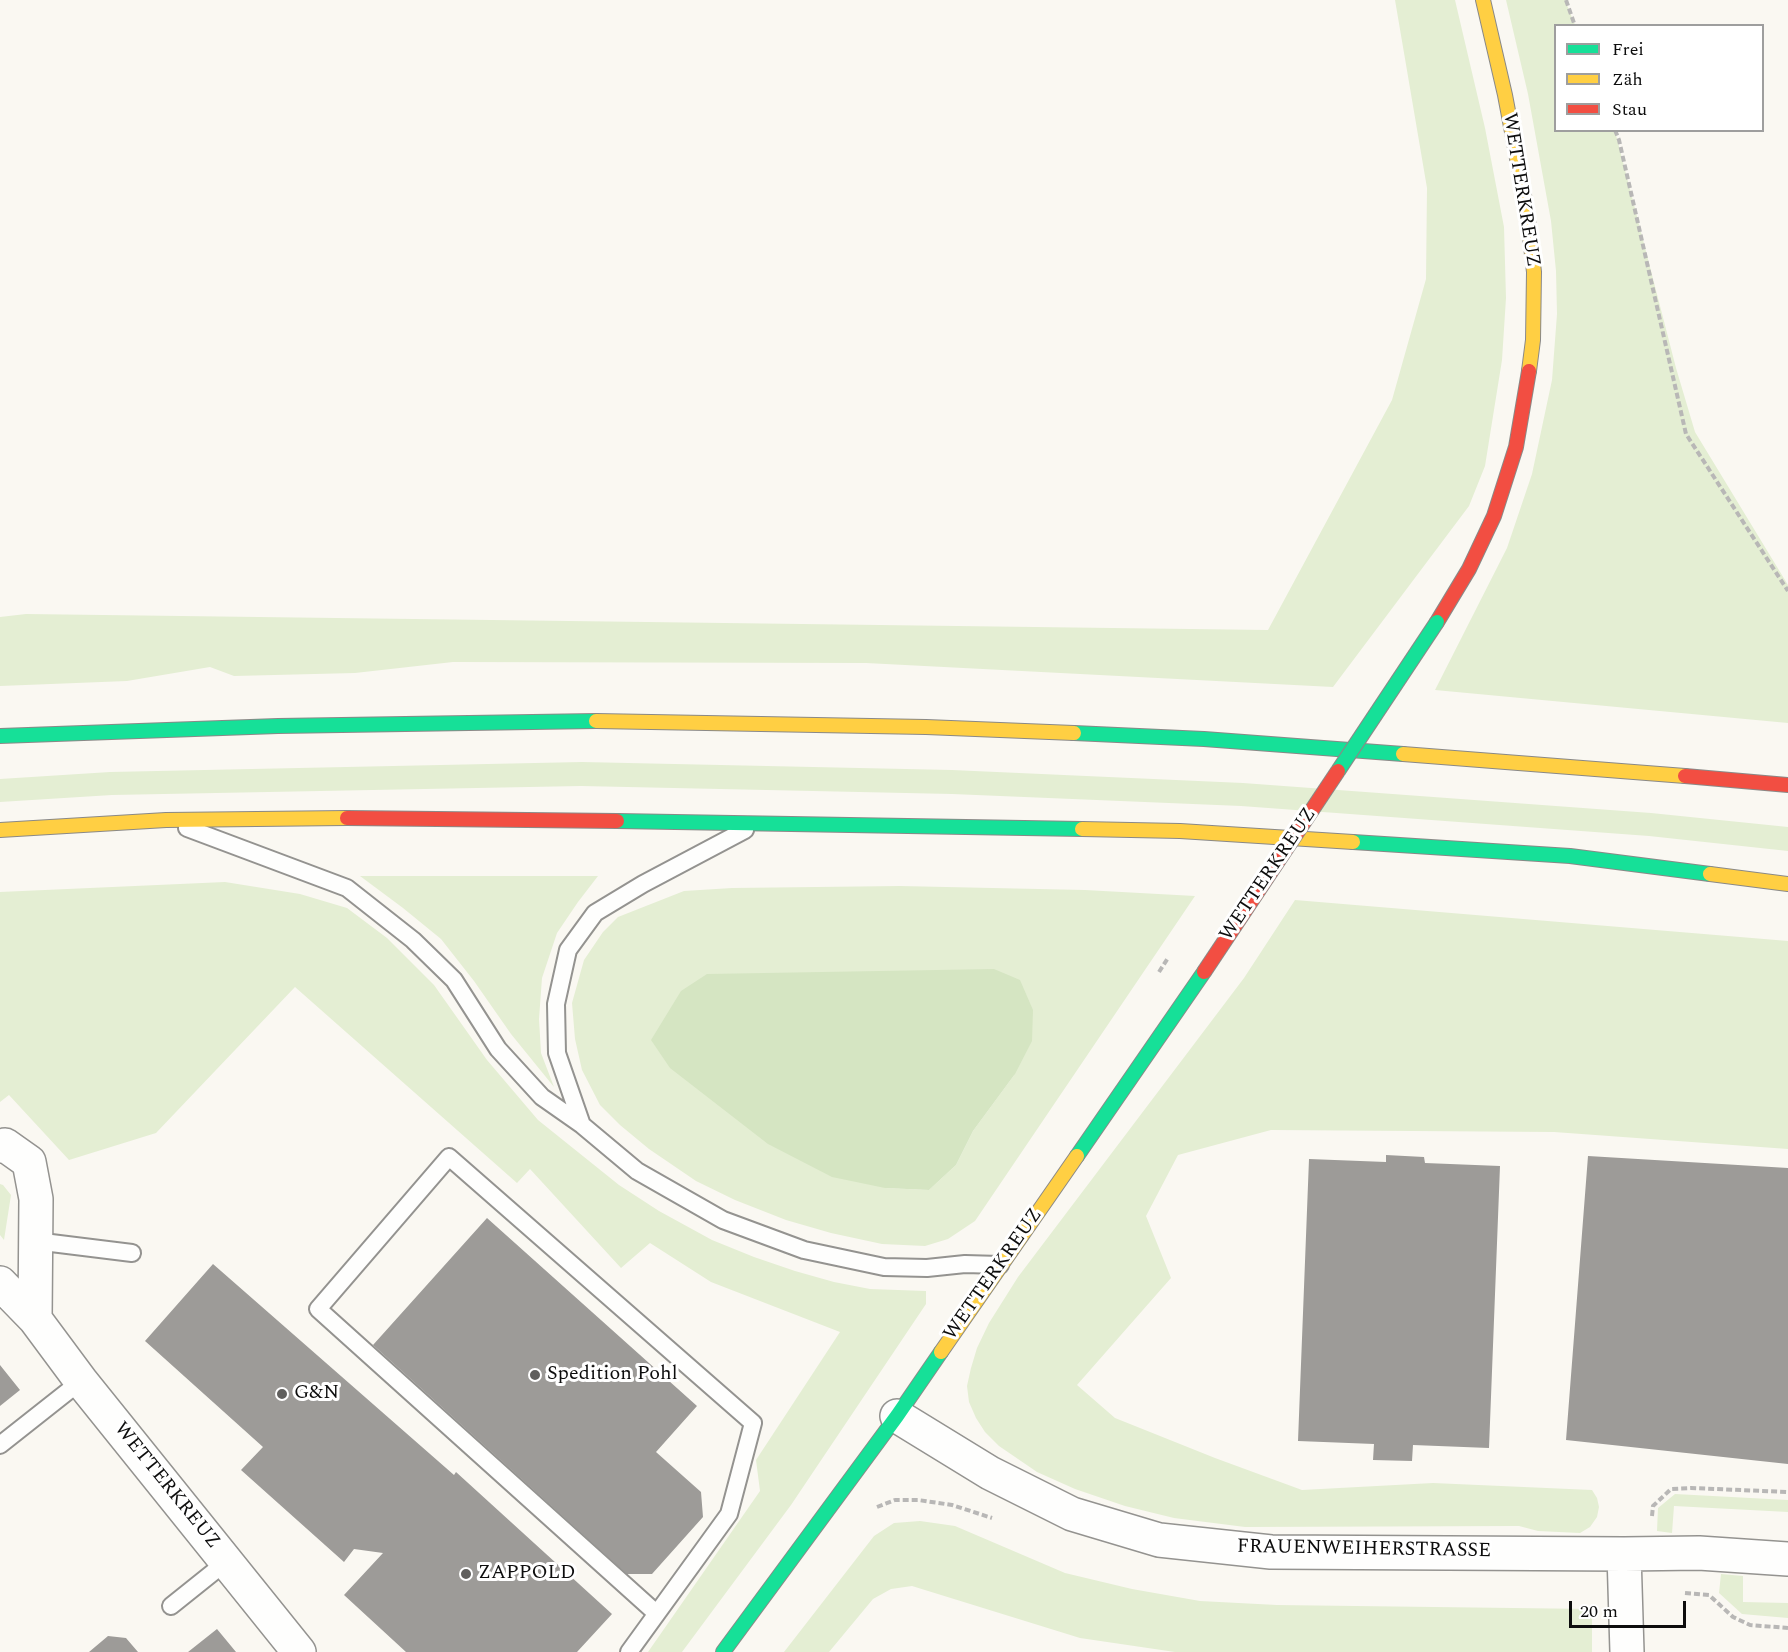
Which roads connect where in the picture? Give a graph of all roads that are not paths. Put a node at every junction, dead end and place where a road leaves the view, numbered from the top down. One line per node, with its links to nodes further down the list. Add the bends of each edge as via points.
1 (1483, 0): 12 (main road, WETTERKREUZ, bridge, via 1527,211 1534,272 1533,340 1526,396 1516,447 1494,516 1437,622 1204,972)
2 (0, 736): 3 (main road, via 279,726 618,721 926,727 1204,739)
3 (1788, 785)
4 (166, 820): 5 (main road, via 396,817); 6 (main road); 8 (lane, via 347,888 413,940 454,980 498,1049 542,1097)
5 (757, 824): 7 (main road, via 1180,831 1570,856); 8 (lane, via 595,913 568,950 556,1004 557,1053)
6 (0, 830)
7 (1788, 884)
8 (582, 1125): 12 (lane, via 637,1171 723,1220 804,1250 884,1267)
9 (0, 1146): 10 (street, via 5,1145 29,1162 36,1199)
10 (35, 1242): 11 (lane); 14 (street)
11 (132, 1253)
12 (1000, 1265): 16 (main road, WETTERKREUZ)
13 (0, 1282): 14 (street, WETTERKREUZ)
14 (35, 1320): 15 (street, WETTERKREUZ)
15 (81, 1381): 17 (lane); 19 (street, WETTERKREUZ)
16 (897, 1416): 20 (street, FRAUENWEIHERSTRASSE, via 990,1473 1072,1514 1158,1540 1271,1552); 25 (main road, WETTERKREUZ)
17 (0, 1445)
18 (1788, 1559): 20 (street, FRAUENWEIHERSTRASSE, via 1699,1553)
19 (226, 1562): 21 (lane); 23 (street, WETTERKREUZ)
20 (1625, 1570): 26 (street)
21 (171, 1606)
22 (656, 1613): 22 (lane, via 318,1309 450,1157 753,1423 729,1514); 24 (lane)
23 (299, 1652)
24 (629, 1652)
25 (723, 1652)
26 (1627, 1652)

